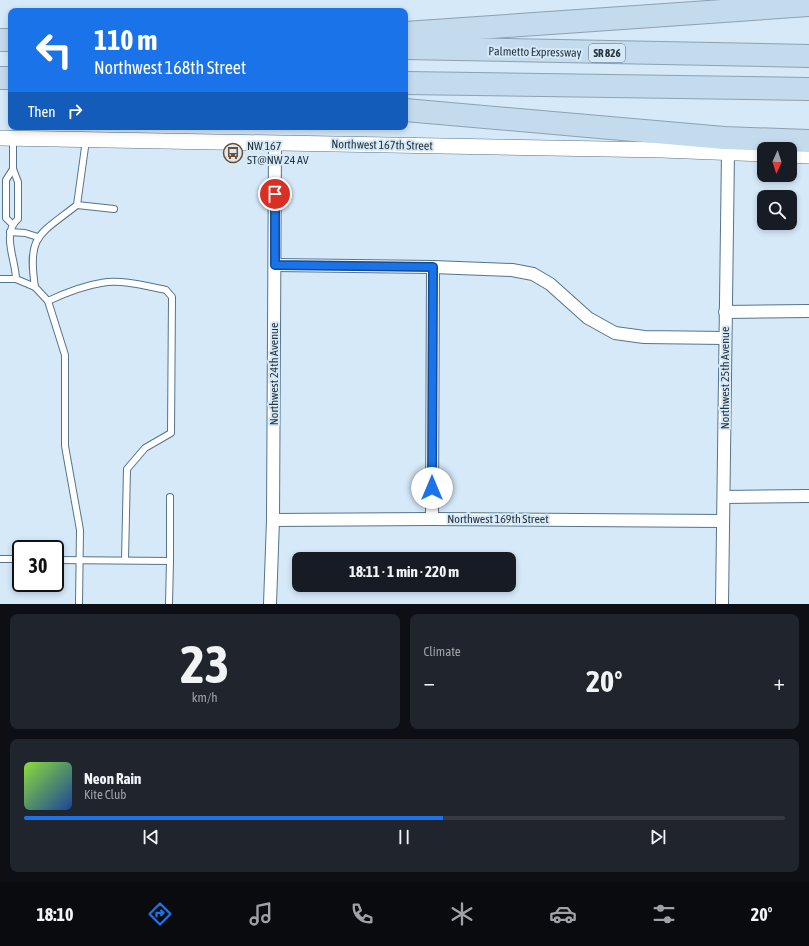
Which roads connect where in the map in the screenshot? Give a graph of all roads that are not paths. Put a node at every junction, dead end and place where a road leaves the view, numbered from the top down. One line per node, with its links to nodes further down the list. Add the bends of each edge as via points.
1 (809, 5): 2 (highway)
2 (408, 33)
3 (408, 48): 4 (highway, Palmetto Expressway / SR 826)
4 (809, 56)
5 (408, 83): 6 (highway)
6 (809, 89)
7 (408, 110): 10 (highway, via 724,138)
8 (6, 139): 9 (street, Northwest 167th Street); 16 (lane)
9 (86, 140): 11 (street, Northwest 167th Street); 17 (lane)
10 (809, 141)
11 (275, 143): 12 (street, Northwest 167th Street); 22 (street, Northwest 24th Avenue)
12 (728, 152): 13 (street, Northwest 167th Street); 29 (street, Northwest 25th Avenue)
13 (757, 154)
14 (797, 155): 15 (street)
15 (809, 156)
16 (13, 169): 19 (lane, via 18,182 18,219); 19 (lane, via 6,180 6,218)
17 (77, 205): 18 (lane); 21 (lane)
18 (114, 210)
19 (12, 224): 20 (lane)
20 (10, 232): 21 (lane); 25 (lane)
21 (38, 237): 26 (lane, via 34,244 32,269)
22 (275, 265): 23 (street); 35 (street, Northwest 24th Avenue)
23 (433, 267): 30 (street, via 512,270 533,274 550,284 588,318 615,333 644,337); 34 (street)
24 (0, 279): 25 (lane)
25 (16, 279): 26 (lane)
26 (34, 287): 27 (lane)
27 (48, 301): 40 (lane, via 65,355 65,446 80,530); 41 (lane, via 70,290 103,282 166,290 172,297 171,433 145,448 127,469)
28 (809, 311): 29 (street)
29 (725, 312): 30 (street, Northwest 25th Avenue)
30 (725, 338): 33 (street, Northwest 25th Avenue)
31 (809, 496): 33 (street)
32 (170, 497): 42 (lane)
33 (724, 497): 36 (street, Northwest 25th Avenue)
34 (432, 519): 35 (street, Northwest 169th Street); 36 (street, Northwest 169th Street)
35 (273, 520): 45 (street, Northwest 24th Avenue)
36 (723, 521): 46 (street, Northwest 25th Avenue)
37 (0, 559): 38 (lane)
38 (12, 559)
39 (64, 560): 40 (lane)
40 (80, 560): 41 (lane); 43 (lane)
41 (125, 560): 42 (lane)
42 (170, 561): 44 (lane)
43 (79, 604)
44 (169, 604)
45 (270, 604)
46 (722, 604)

